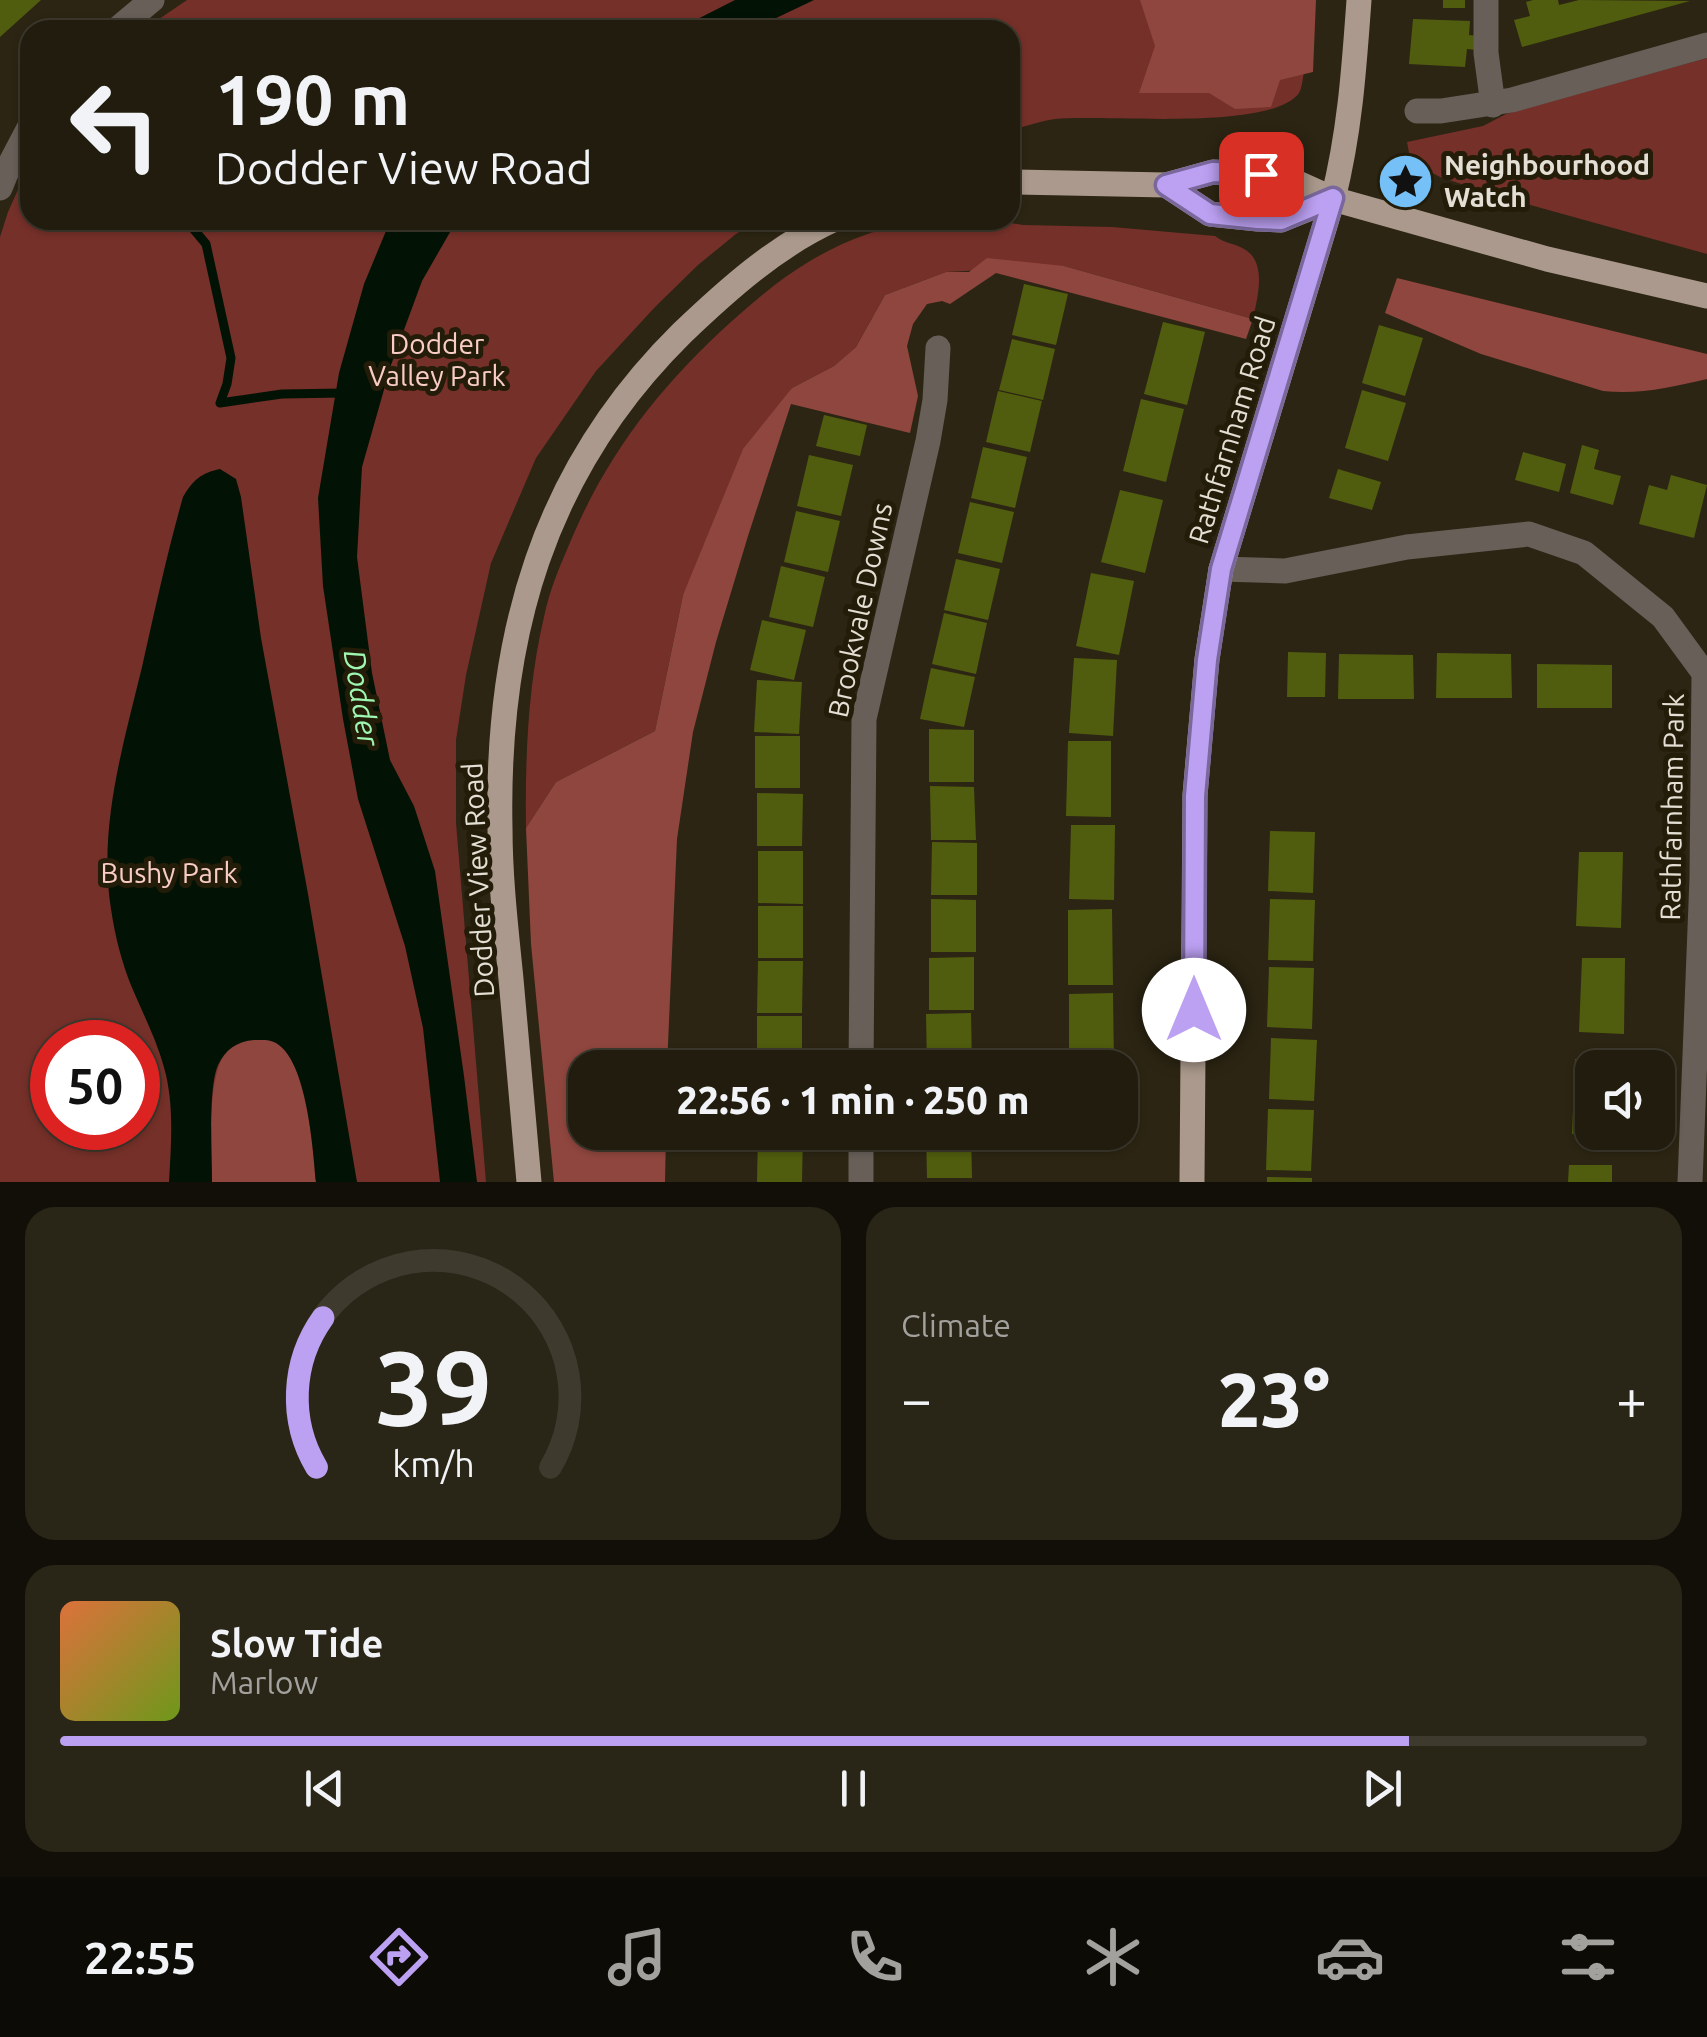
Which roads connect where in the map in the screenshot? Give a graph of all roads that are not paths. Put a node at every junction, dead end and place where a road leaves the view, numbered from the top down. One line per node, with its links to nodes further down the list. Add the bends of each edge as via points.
1 (152, 0): 4 (street)
2 (1359, 0): 12 (main road, Rathfarnham Road, via 1350,120)
3 (1486, 0): 6 (street)
4 (128, 20)
5 (1707, 45): 6 (street)
6 (1493, 105): 7 (street)
7 (1417, 112)
8 (20, 145): 11 (street)
9 (1020, 182): 10 (main road)
10 (1166, 185): 12 (main road, via 1213,172 1261,174); 12 (main road, via 1210,214 1258,219 1281,220)
11 (0, 188)
12 (1333, 198): 14 (main road); 16 (main road, Rathfarnham Road)
13 (814, 230): 20 (main road, Dodder View Road, via 752,271 642,376 572,479 527,590 505,702 500,828)
14 (1707, 296)
15 (938, 348): 18 (street, Brookvale Downs, via 928,441 864,719)
16 (1221, 569): 17 (street, Rathfarnham Park, via 1285,571 1406,547 1530,534 1584,553 1663,617); 22 (main road, Rathfarnham Road, via 1195,796)
17 (1705, 673): 23 (street, Rathfarnham Park)
18 (862, 1050)
19 (861, 1150): 21 (street)
20 (529, 1182)
21 (861, 1182)
22 (1192, 1182)
23 (1690, 1182)

